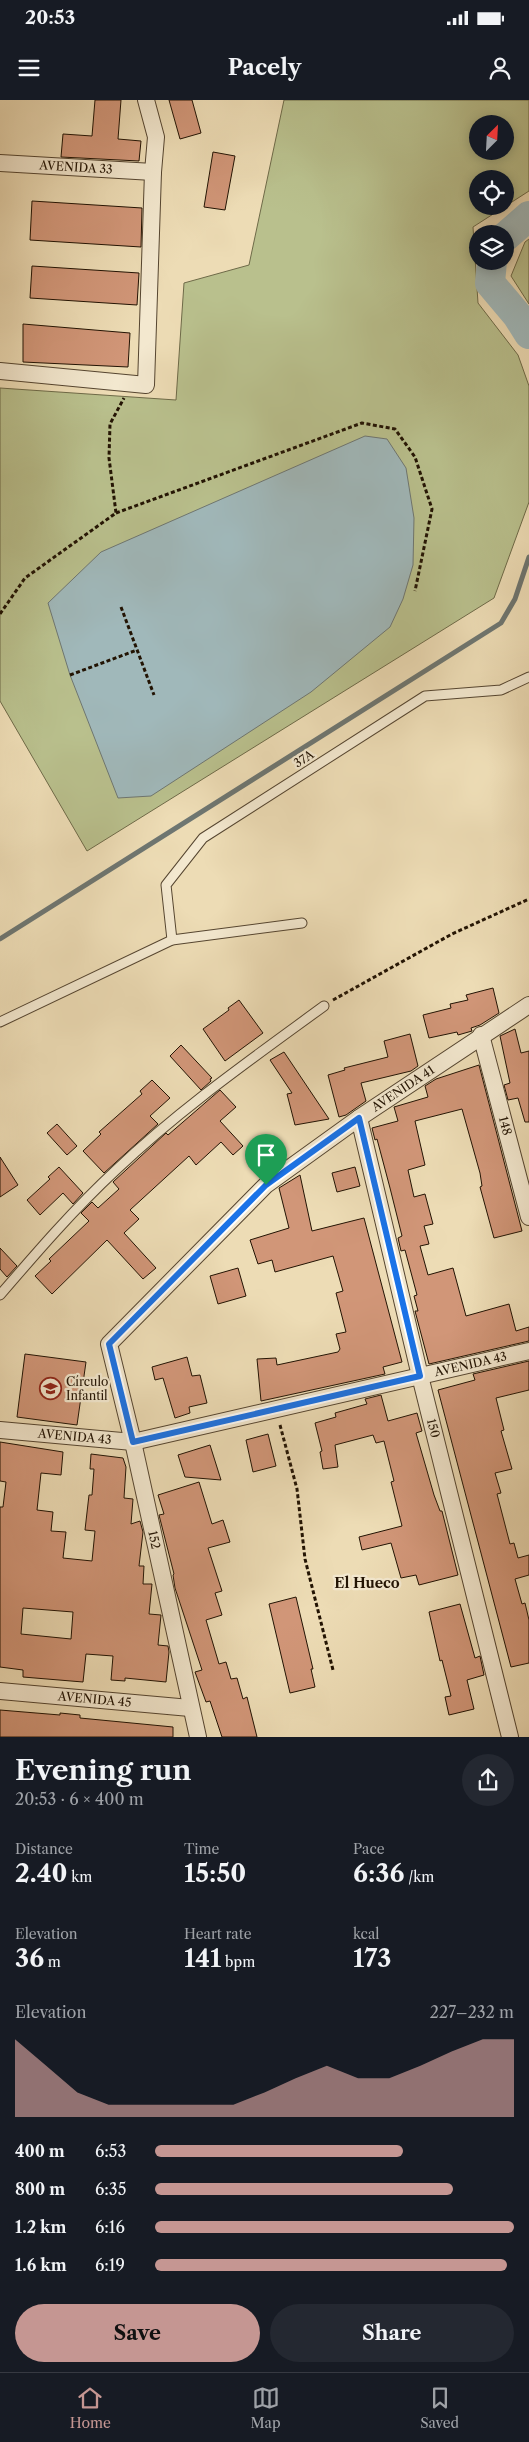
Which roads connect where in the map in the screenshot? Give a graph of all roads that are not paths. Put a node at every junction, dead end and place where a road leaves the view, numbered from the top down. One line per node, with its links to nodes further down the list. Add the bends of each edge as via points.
1 (146, 100): 3 (street, via 156,137)
2 (0, 163): 3 (street, AVENIDA 33)
3 (153, 172): 4 (street, via 146,385)
4 (0, 371)
5 (529, 678): 7 (lane, 37A, via 501,690 425,696 203,838 166,885)
6 (302, 923): 7 (lane)
7 (172, 940): 10 (lane)
8 (529, 1005): 11 (street, AVENIDA 41)
9 (324, 1006): 14 (lane, via 195,1101 116,1169 52,1234)
10 (0, 1022)
11 (481, 1035): 12 (street, AVENIDA 41); 13 (street, 148)
12 (359, 1118): 15 (street, AVENIDA 41, via 266,1185); 17 (street, 150)
13 (529, 1218)
14 (0, 1295)
15 (109, 1344): 19 (street, 152)
16 (529, 1351): 17 (street, AVENIDA 43)
17 (420, 1376): 19 (street, AVENIDA 43); 23 (street, 150)
18 (0, 1430): 19 (street, AVENIDA 43)
19 (133, 1442): 21 (street, 152)
20 (0, 1691): 21 (street, AVENIDA 45)
21 (190, 1708): 22 (street, 152)
22 (198, 1737)
23 (510, 1737)

